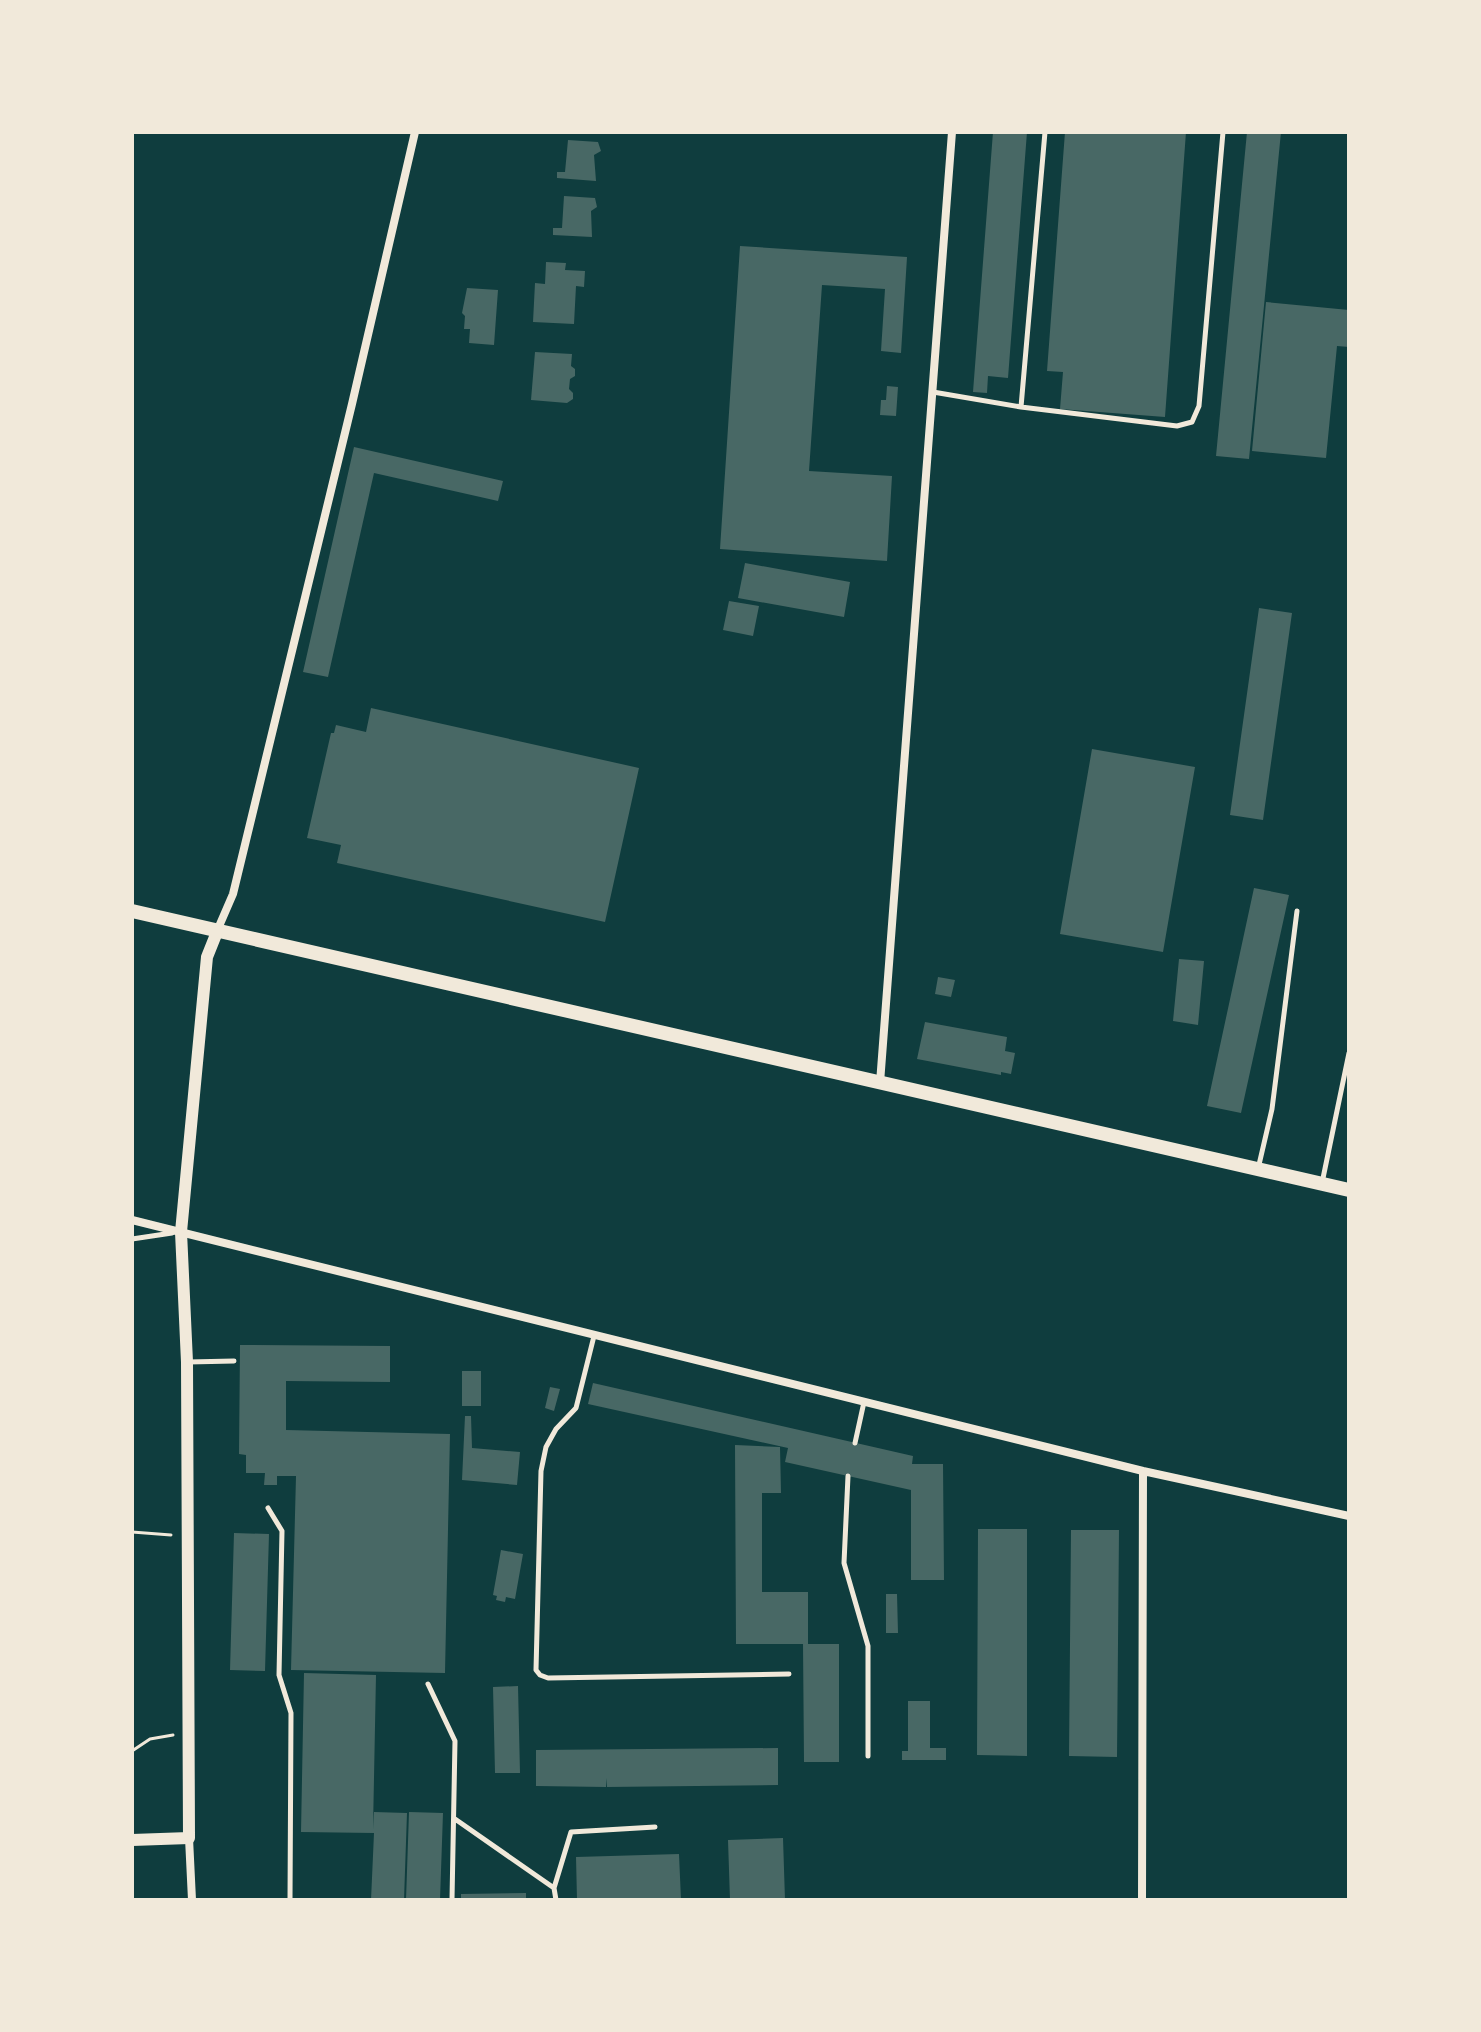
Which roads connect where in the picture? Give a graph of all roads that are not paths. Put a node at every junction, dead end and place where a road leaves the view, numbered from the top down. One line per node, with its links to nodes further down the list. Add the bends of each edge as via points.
1 (415, 132): 9 (street, via 233,894)
2 (952, 132): 5 (street)
3 (1045, 132): 6 (lane)
4 (1223, 132): 6 (lane, via 1199,406 1192,422 1177,426)
5 (933, 392): 6 (lane); 11 (street)
6 (1021, 407)
7 (132, 911): 9 (main road)
8 (1297, 911): 12 (lane, via 1272,1109)
9 (217, 932): 11 (main road); 16 (street, via 207,957)
10 (1349, 1053): 13 (lane)
11 (880, 1084): 12 (main road)
12 (1258, 1170): 13 (main road)
13 (1322, 1184): 14 (main road)
14 (1349, 1190)
15 (132, 1220): 16 (street)
16 (181, 1232): 17 (lane); 18 (street); 20 (street)
17 (132, 1239)
18 (594, 1335): 21 (street); 27 (lane, via 576,1408 556,1429 541,1471 536,1670 548,1678)
19 (234, 1361): 20 (lane)
20 (187, 1362): 32 (street)
21 (864, 1402): 22 (lane); 23 (street)
22 (855, 1443)
23 (1143, 1471): 26 (street); 39 (street)
24 (848, 1476): 29 (lane, via 844,1563 868,1646)
25 (268, 1508): 36 (lane, via 282,1531 279,1675 291,1713)
26 (1349, 1516)
27 (789, 1674)
28 (428, 1684): 30 (lane, via 455,1741)
29 (868, 1756)
30 (454, 1818): 34 (lane); 37 (lane)
31 (655, 1827): 34 (lane, via 571,1832)
32 (189, 1838): 33 (street); 35 (street)
33 (132, 1840)
34 (554, 1888): 38 (lane)
35 (192, 1900)
36 (290, 1900)
37 (452, 1900)
38 (556, 1900)
39 (1142, 1900)

